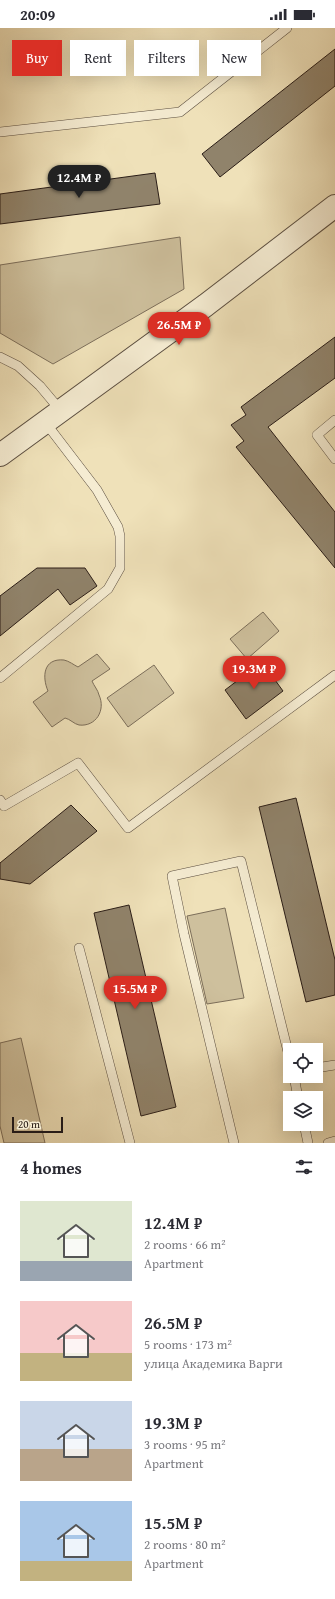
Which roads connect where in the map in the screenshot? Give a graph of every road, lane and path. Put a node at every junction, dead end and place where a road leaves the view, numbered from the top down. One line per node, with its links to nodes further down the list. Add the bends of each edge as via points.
1 (287, 28): 2 (lane, via 180,112)
2 (0, 132)
3 (335, 206): 6 (street)
4 (4, 359): 5 (lane); 6 (lane, via 18,366 40,386)
5 (0, 367)
6 (53, 416): 8 (street); 11 (lane, via 118,527 120,568 108,589)
7 (335, 420): 9 (lane, via 317,435)
8 (0, 455)
9 (335, 459)
10 (335, 675): 12 (lane, via 128,828 78,763 4,806)
11 (0, 678)
12 (0, 800)
13 (79, 948): 19 (lane)
14 (286, 1043): 20 (lane, via 241,861 172,876)
15 (335, 1065): 16 (lane)
16 (323, 1067)
17 (305, 1131): 21 (lane)
18 (335, 1142): 22 (lane)
19 (130, 1143)
20 (234, 1143)
21 (308, 1143)
22 (328, 1143)

